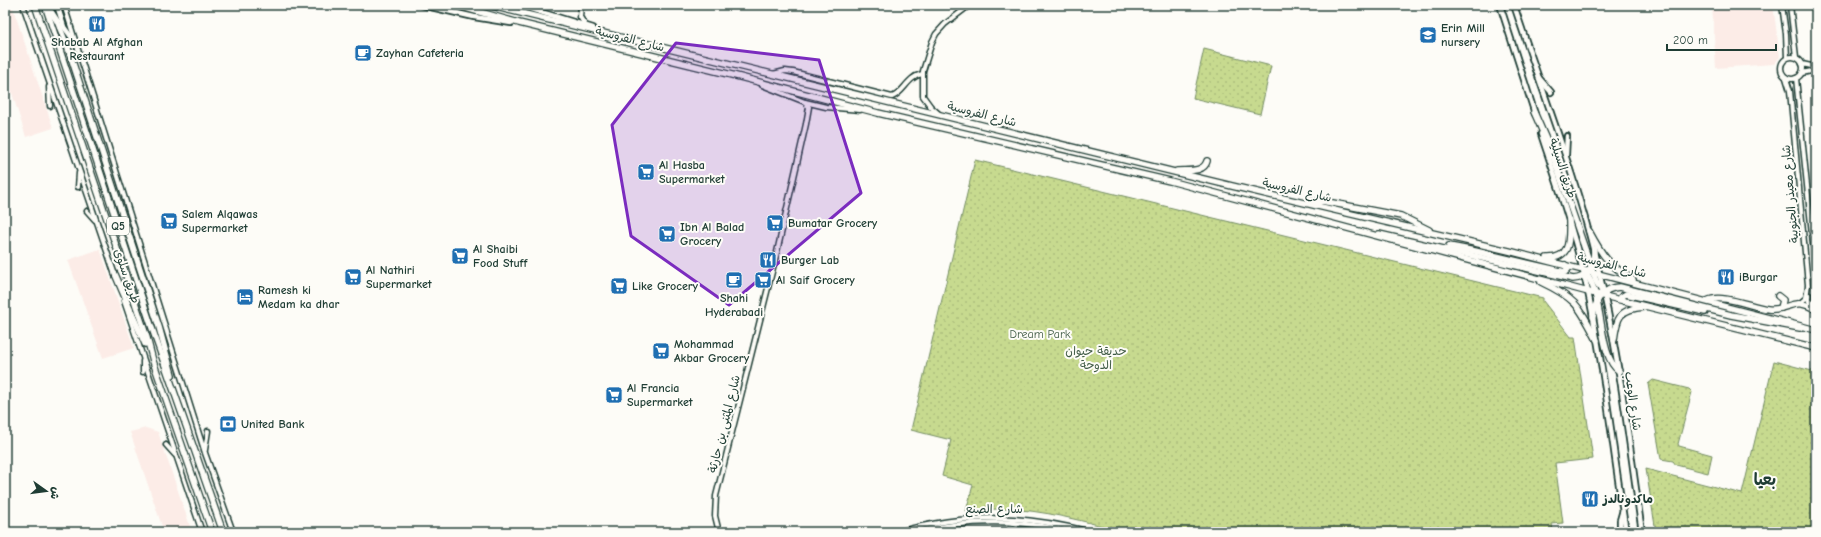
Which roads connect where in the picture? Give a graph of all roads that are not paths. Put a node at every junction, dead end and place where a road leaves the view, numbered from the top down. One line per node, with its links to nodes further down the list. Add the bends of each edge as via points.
1 (23, 5): 34 (street, طريق سلوى)
2 (34, 5): 86 (highway, طريق سلوى / Q5)
3 (46, 5): 89 (highway, طريق سلوى / Q5); 89 (highway, via 57,21 68,48 159,327)
4 (64, 5): 21 (street, طريق سلوى)
5 (422, 5): 18 (main road, شارع الفروسية, via 474,17)
6 (455, 5): 18 (highway, شارع الفروسية)
7 (488, 5): 20 (highway, شارع الفروسية)
8 (518, 5): 17 (main road, شارع الفروسية)
9 (548, 5): 17 (street)
10 (581, 5): 19 (street, via 580,18)
11 (970, 5): 29 (street, via 936,34)
12 (1500, 5): 40 (main road, طريق السيلية)
13 (1514, 5): 30 (main road, طريق السيلية)
14 (1782, 5): 22 (street)
15 (1790, 5): 23 (street)
16 (57, 6): 21 (main road, via 67,32)
17 (526, 8): 19 (main road, شارع الفروسية)
18 (519, 23): 31 (highway, شارع الفروسية)
19 (586, 26): 20 (main road, شارع الفروسية)
20 (614, 36): 28 (highway, شارع الفروسية)
21 (77, 44): 92 (street, طريق سلوى)
22 (1787, 58): 23 (street); 32 (street, via 1781,63 1780,68)
23 (1796, 58): 24 (street)
24 (1802, 64): 25 (street); 27 (street)
25 (1816, 67)
26 (1816, 70): 27 (street)
27 (1802, 73): 33 (street)
28 (771, 74): 29 (street, شارع الفروسية, via 793,72 888,97 896,96 909,81); 42 (highway, شارع الفروسية)
29 (922, 74): 42 (street, via 923,96)
30 (1537, 75): 35 (main road); 44 (main road, طريق السيلية)
31 (736, 76): 36 (street, شارع الفروسية); 41 (highway, شارع الفروسية)
32 (1786, 78): 33 (street); 67 (street, شارع معيذر الجنوبية, via 1790,92)
33 (1796, 78): 63 (street, شارع معيذر الجنوبية)
34 (48, 80): 38 (street); 46 (street, طريق سلوى)
35 (1551, 92)
36 (805, 102): 37 (street, شارع الفروسية); 39 (street, via 808,104)
37 (820, 105): 39 (street, via 814,106); 41 (street, شارع الفروسية)
38 (50, 106)
39 (809, 112): 99 (street, شارع المثنى بن حارثة, via 716,496 715,516)
40 (1534, 112): 51 (main road, طريق السيلية); 61 (highway, via 1552,153)
41 (878, 113): 53 (highway, شارع الفروسية, via 1170,181)
42 (942, 116): 47 (highway, شارع الفروسية)
43 (1567, 136): 44 (main road)
44 (1566, 159): 54 (main road, طريق السيلية)
45 (1207, 163): 47 (highway, via 1203,168 1195,170)
46 (79, 170): 48 (street); 52 (street, طريق سلوى)
47 (1171, 171): 49 (highway, شارع الفروسية)
48 (78, 187)
49 (1306, 203): 55 (highway, شارع الفروسية); 55 (highway, via 1322,201 1401,216)
50 (87, 211): 52 (street)
51 (1569, 220): 58 (highway, via 1568,242 1564,252 1554,258); 60 (main road, طريق السيلية)
52 (97, 222): 64 (street, طريق سلوى)
53 (1343, 227): 56 (highway); 65 (highway, شارع الفروسية)
54 (1589, 231): 57 (main road, طريق السيلية); 66 (highway, via 1609,263)
55 (1436, 234): 58 (highway, شارع الفروسية)
56 (1413, 241): 59 (highway, via 1475,250 1564,272 1568,269); 61 (highway, شارع الفروسية, via 1570,279)
57 (1594, 250): 61 (highway); 62 (main road, طريق السيلية)
58 (1536, 258): 59 (highway, شارع الفروسية)
59 (1565, 265): 60 (highway, شارع الفروسية)
60 (1582, 269): 61 (highway)
61 (1589, 272): 62 (highway, شارع الفروسية); 69 (main road); 70 (highway)
62 (1600, 273): 66 (highway, شارع الفروسية); 70 (main road, شارع الوعب)
63 (1816, 273): 68 (street, شارع معيذر الجنوبية)
64 (115, 274): 85 (street, طريق سلوى); 86 (highway)
65 (1526, 276): 69 (highway, شارع الفروسية); 82 (highway, via 1572,299)
66 (1639, 283): 73 (highway, شارع الفروسية)
67 (1808, 285): 74 (street, via 1809,302); 75 (street, شارع معيذر الجنوبية, via 1806,300)
68 (1816, 290)
69 (1588, 292): 70 (highway, شارع الفروسية); 80 (main road)
70 (1601, 295): 72 (highway, شارع الفروسية); 79 (highway, via 1614,288 1622,288); 80 (highway); 83 (main road, شارع الوعب); 87 (highway, via 1609,357 1612,365)
71 (1778, 296): 77 (highway, via 1783,300)
72 (1625, 301): 76 (highway, شارع الفروسية); 79 (highway, via 1621,298 1624,294 1700,311)
73 (1707, 301): 77 (highway, via 1718,298 1769,310); 81 (highway, شارع الفروسية)
74 (1816, 301)
75 (1799, 304): 77 (highway); 78 (highway)
76 (1650, 307): 83 (highway, via 1631,308 1622,313 1617,321); 84 (highway, شارع الفروسية)
77 (1781, 308)
78 (1816, 310)
79 (1732, 315): 81 (highway, via 1782,326)
80 (1593, 317): 82 (main road)
81 (1816, 330)
82 (1597, 340): 94 (main road)
83 (1614, 340): 87 (main road, شارع الوعب)
84 (1816, 348)
85 (143, 359): 88 (street); 93 (street, طريق سلوى)
86 (153, 361): 96 (highway, طريق سلوى / Q5)
87 (1619, 371): 106 (main road, شارع الوعب)
88 (143, 372)
89 (179, 403): 97 (highway, طريق سلوى / Q5)
90 (208, 431): 92 (street)
91 (166, 445): 93 (street)
92 (205, 453): 98 (street, طريق سلوى)
93 (176, 456): 95 (street, طريق سلوى)
94 (1622, 511): 104 (main road); 105 (main road)
95 (202, 532)
96 (212, 532)
97 (223, 532)
98 (233, 532)
99 (719, 532)
100 (898, 532): 103 (street, شارع الصنع, via 946,521 989,517 1038,520)
101 (916, 532): 102 (street, شارع الصنع, via 954,524 989,521 1037,524)
102 (1071, 532)
103 (1091, 532)
104 (1620, 532)
105 (1626, 532)
106 (1642, 532)

